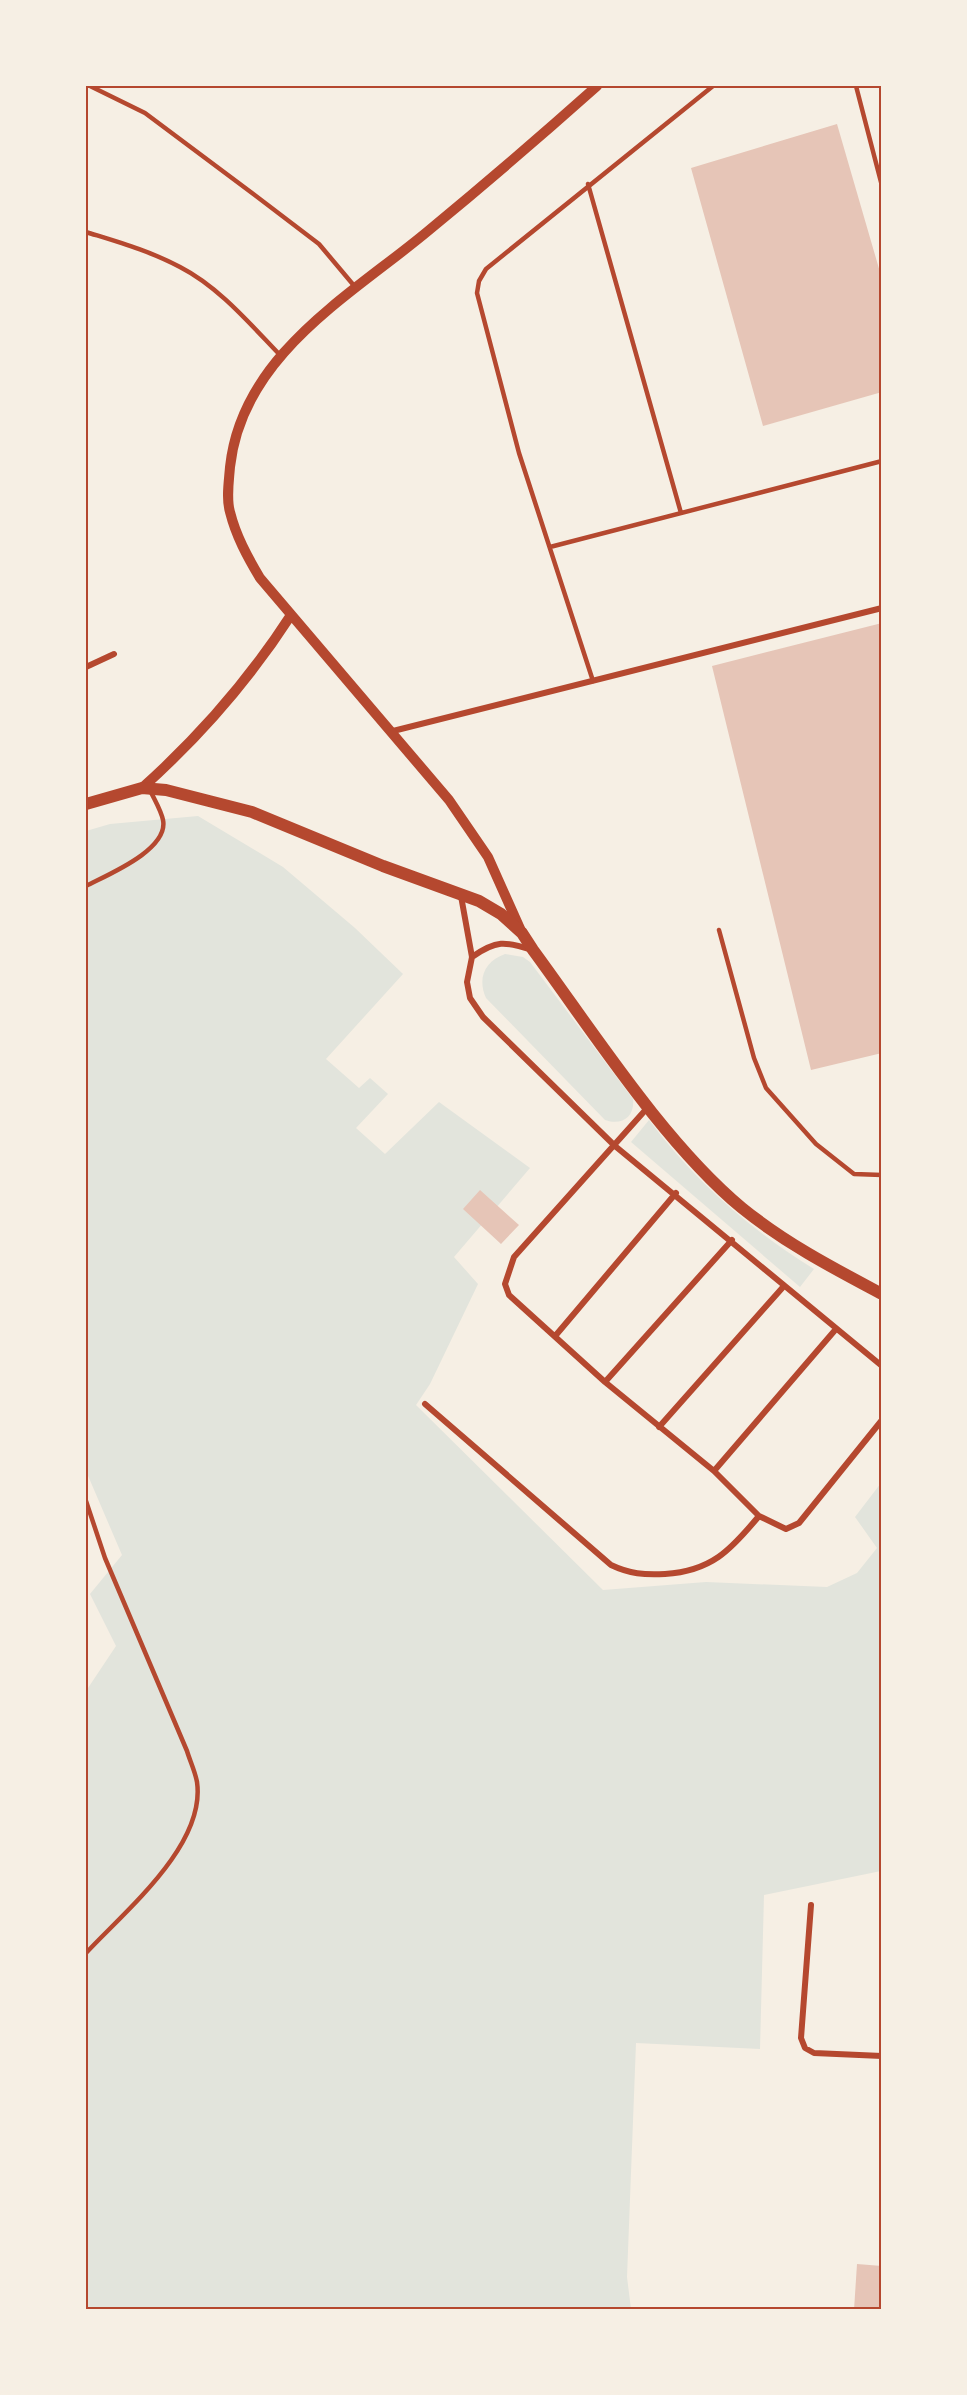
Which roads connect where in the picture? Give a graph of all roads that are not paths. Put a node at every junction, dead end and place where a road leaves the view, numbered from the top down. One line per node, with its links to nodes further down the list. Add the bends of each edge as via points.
1 (90, 86): 8 (lane, via 145,113 272,208 319,244)
2 (713, 86): 6 (lane)
3 (856, 86): 5 (lane)
4 (593, 87): 8 (street, via 428,231)
5 (881, 182)
6 (588, 184): 11 (lane); 12 (lane, via 486,269 477,293 519,453)
7 (86, 232): 9 (lane, via 183,268 239,313)
8 (356, 288): 9 (street)
9 (280, 355): 14 (street, via 260,382 232,448 229,510 245,553)
10 (882, 461): 11 (lane)
11 (681, 513): 12 (lane)
12 (550, 547): 17 (lane)
13 (882, 608): 17 (street)
14 (291, 615): 18 (street); 19 (street, via 213,718)
15 (114, 654): 16 (street)
16 (86, 667)
17 (593, 681): 18 (street)
18 (393, 731): 24 (street, via 488,857)
19 (146, 788): 20 (main road); 21 (lane, via 164,822 158,842); 22 (main road, via 252,812)
20 (86, 804)
21 (86, 886)
22 (461, 894): 24 (main road, via 497,911); 26 (street)
23 (719, 930): 29 (lane, via 766,1088 816,1144 854,1174)
24 (522, 933): 25 (main road)
25 (533, 950): 26 (street, via 509,942 496,943); 27 (main road)
26 (472, 957): 28 (street, via 467,981 470,998 483,1017)
27 (649, 1106): 28 (street); 33 (main road, via 709,1177 741,1207 778,1236)
28 (615, 1146): 30 (street); 35 (street, via 514,1257 508,1271 505,1284 509,1295)
29 (882, 1175)
30 (676, 1193): 31 (street); 35 (street)
31 (732, 1240): 32 (street); 37 (street)
32 (784, 1286): 34 (street); 40 (street)
33 (882, 1294)
34 (836, 1329): 36 (street); 41 (street)
35 (556, 1335): 37 (street)
36 (882, 1366)
37 (605, 1382): 40 (street)
38 (425, 1404): 43 (street, via 611,1565 625,1572 689,1572 729,1549)
39 (882, 1420): 43 (street, via 799,1523 786,1529)
40 (659, 1427): 41 (street)
41 (714, 1471): 43 (street)
42 (86, 1501): 45 (lane, via 105,1558 197,1782 189,1834 174,1858)
43 (759, 1516)
44 (811, 1905): 46 (street, via 801,2038 805,2048 814,2053)
45 (86, 1953)
46 (882, 2056)

